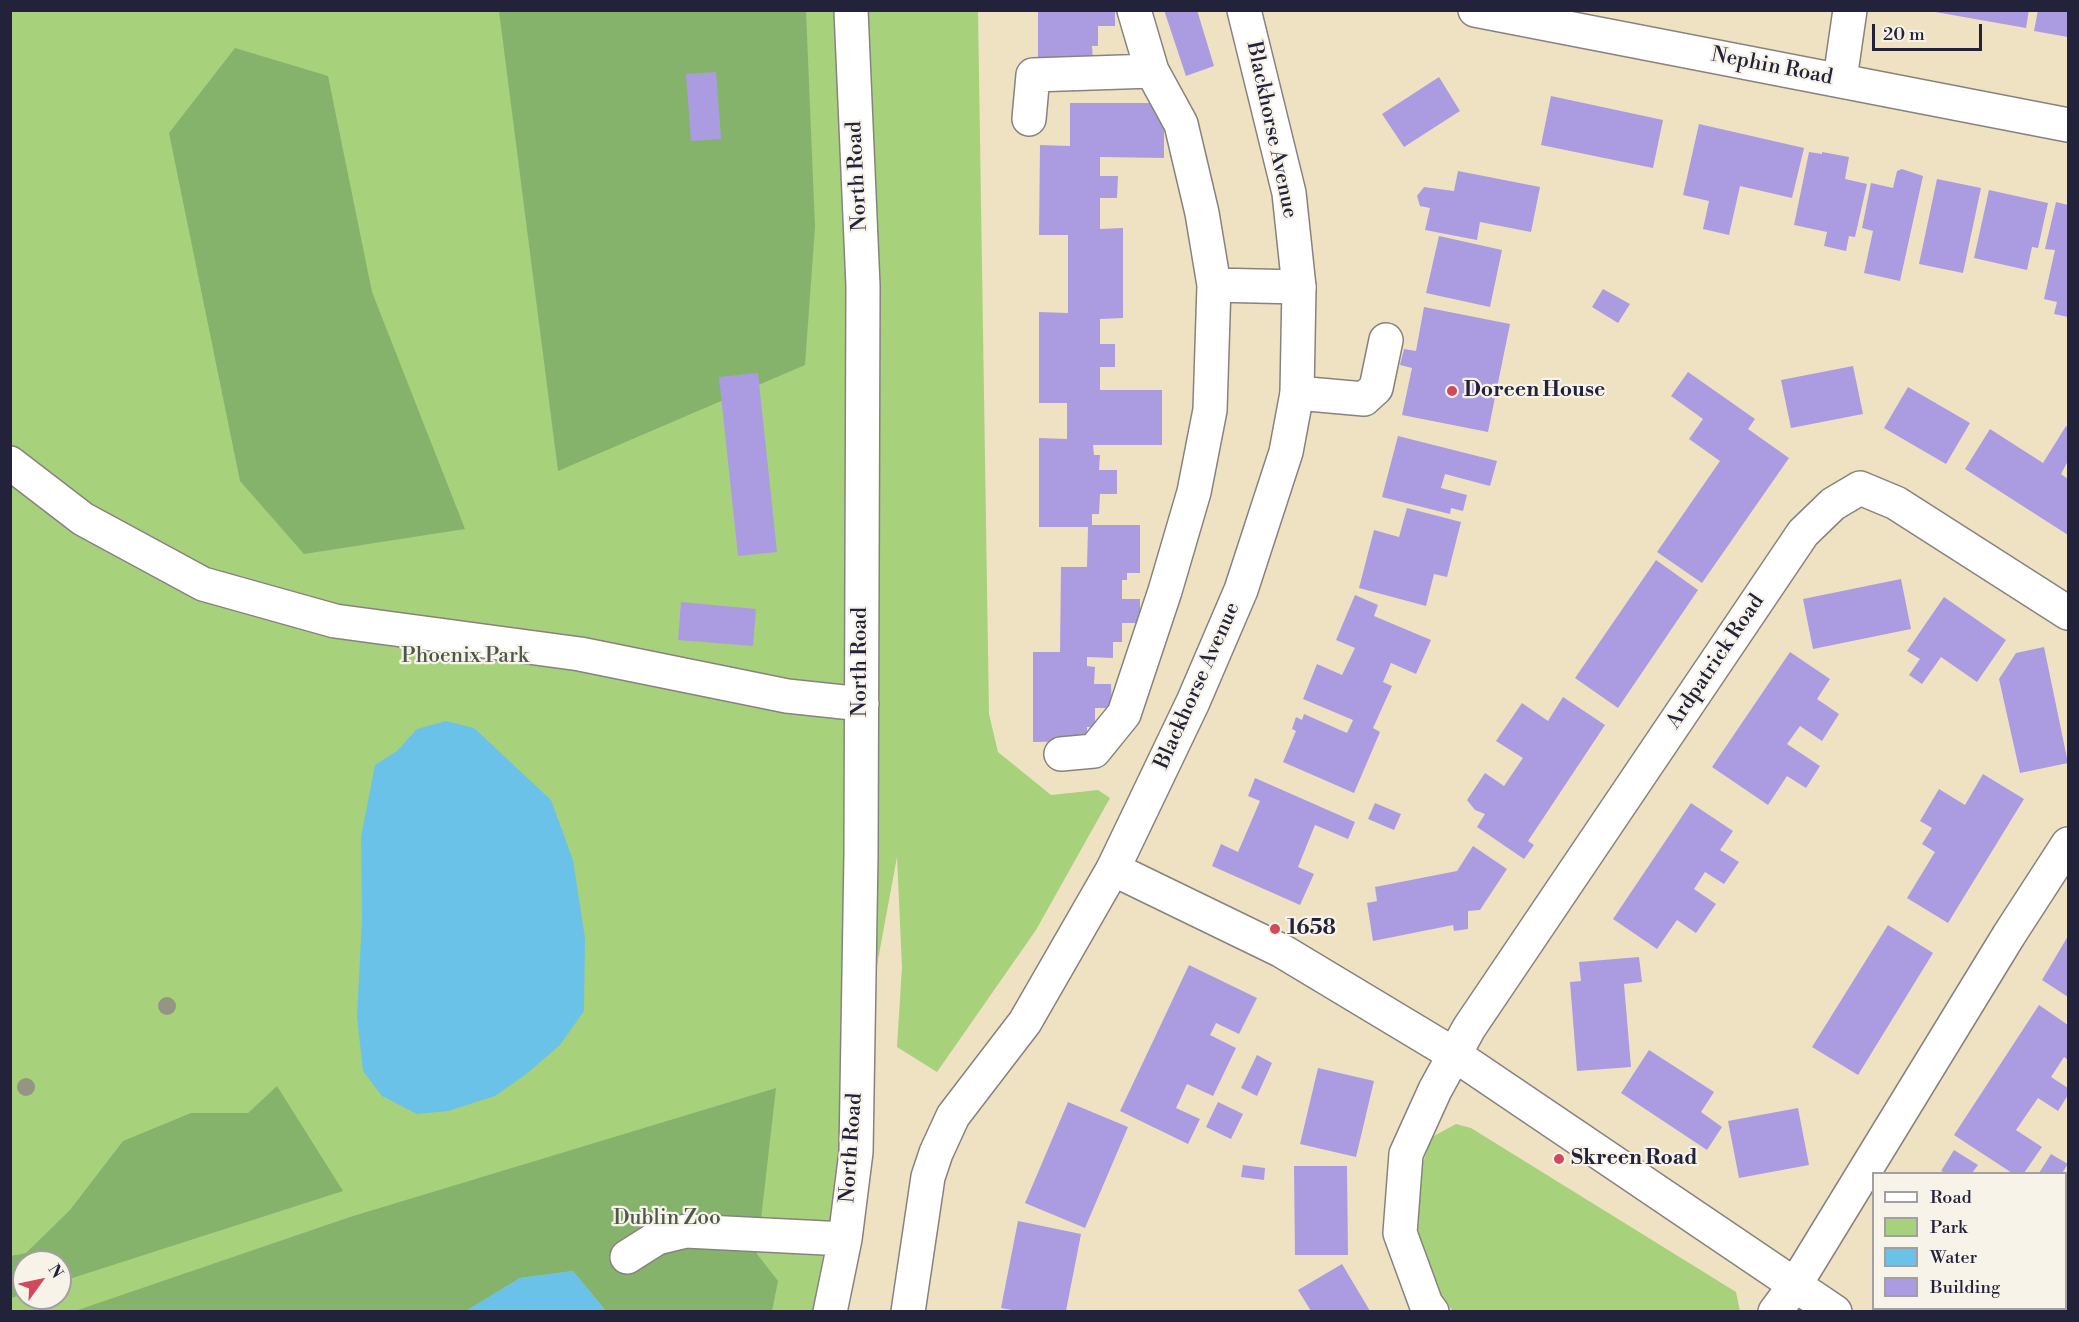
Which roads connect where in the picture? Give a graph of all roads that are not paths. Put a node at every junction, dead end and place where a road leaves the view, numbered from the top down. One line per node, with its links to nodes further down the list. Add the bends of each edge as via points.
1 (851, 10): 16 (street, North Road, via 863,286)
2 (1134, 10): 6 (street)
3 (1244, 10): 11 (street, Blackhorse Avenue, via 1289,193)
4 (1475, 10): 7 (street, Nephin Road)
5 (1851, 10): 7 (street)
6 (1152, 71): 8 (street, via 1033,75); 10 (street, via 1181,124)
7 (1840, 80): 9 (street, Nephin Road)
8 (1029, 119)
9 (2068, 125)
10 (1214, 285): 11 (street); 17 (street, via 1210,410 1194,492 1165,591 1124,714 1094,751)
11 (1299, 287): 13 (street, Blackhorse Avenue)
12 (1386, 340): 13 (street, via 1376,388 1364,399)
13 (1297, 393): 19 (street, Blackhorse Avenue, via 1280,472 1241,590 1193,702)
14 (10, 463): 16 (street, via 83,519 203,584 335,621 580,654 787,696)
15 (2068, 613): 20 (street, Ardpatrick Road, via 1896,503 1860,488 1833,504 1803,533 1469,1028)
16 (861, 704): 21 (street, North Road, via 856,1152)
17 (1061, 754)
18 (2068, 844): 23 (street)
19 (1113, 869): 20 (street, via 1282,951); 25 (street, Blackhorse Avenue, via 1025,1022 953,1116 928,1177)
20 (1455, 1055): 23 (street); 26 (street, via 1406,1155 1400,1233)
21 (845, 1239): 22 (street, via 686,1231 657,1238); 24 (street, North Road)
22 (627, 1257)
23 (1795, 1285): 27 (street); 28 (street)
24 (830, 1311)
25 (908, 1311)
26 (1432, 1311)
27 (1775, 1311)
28 (1835, 1311)

